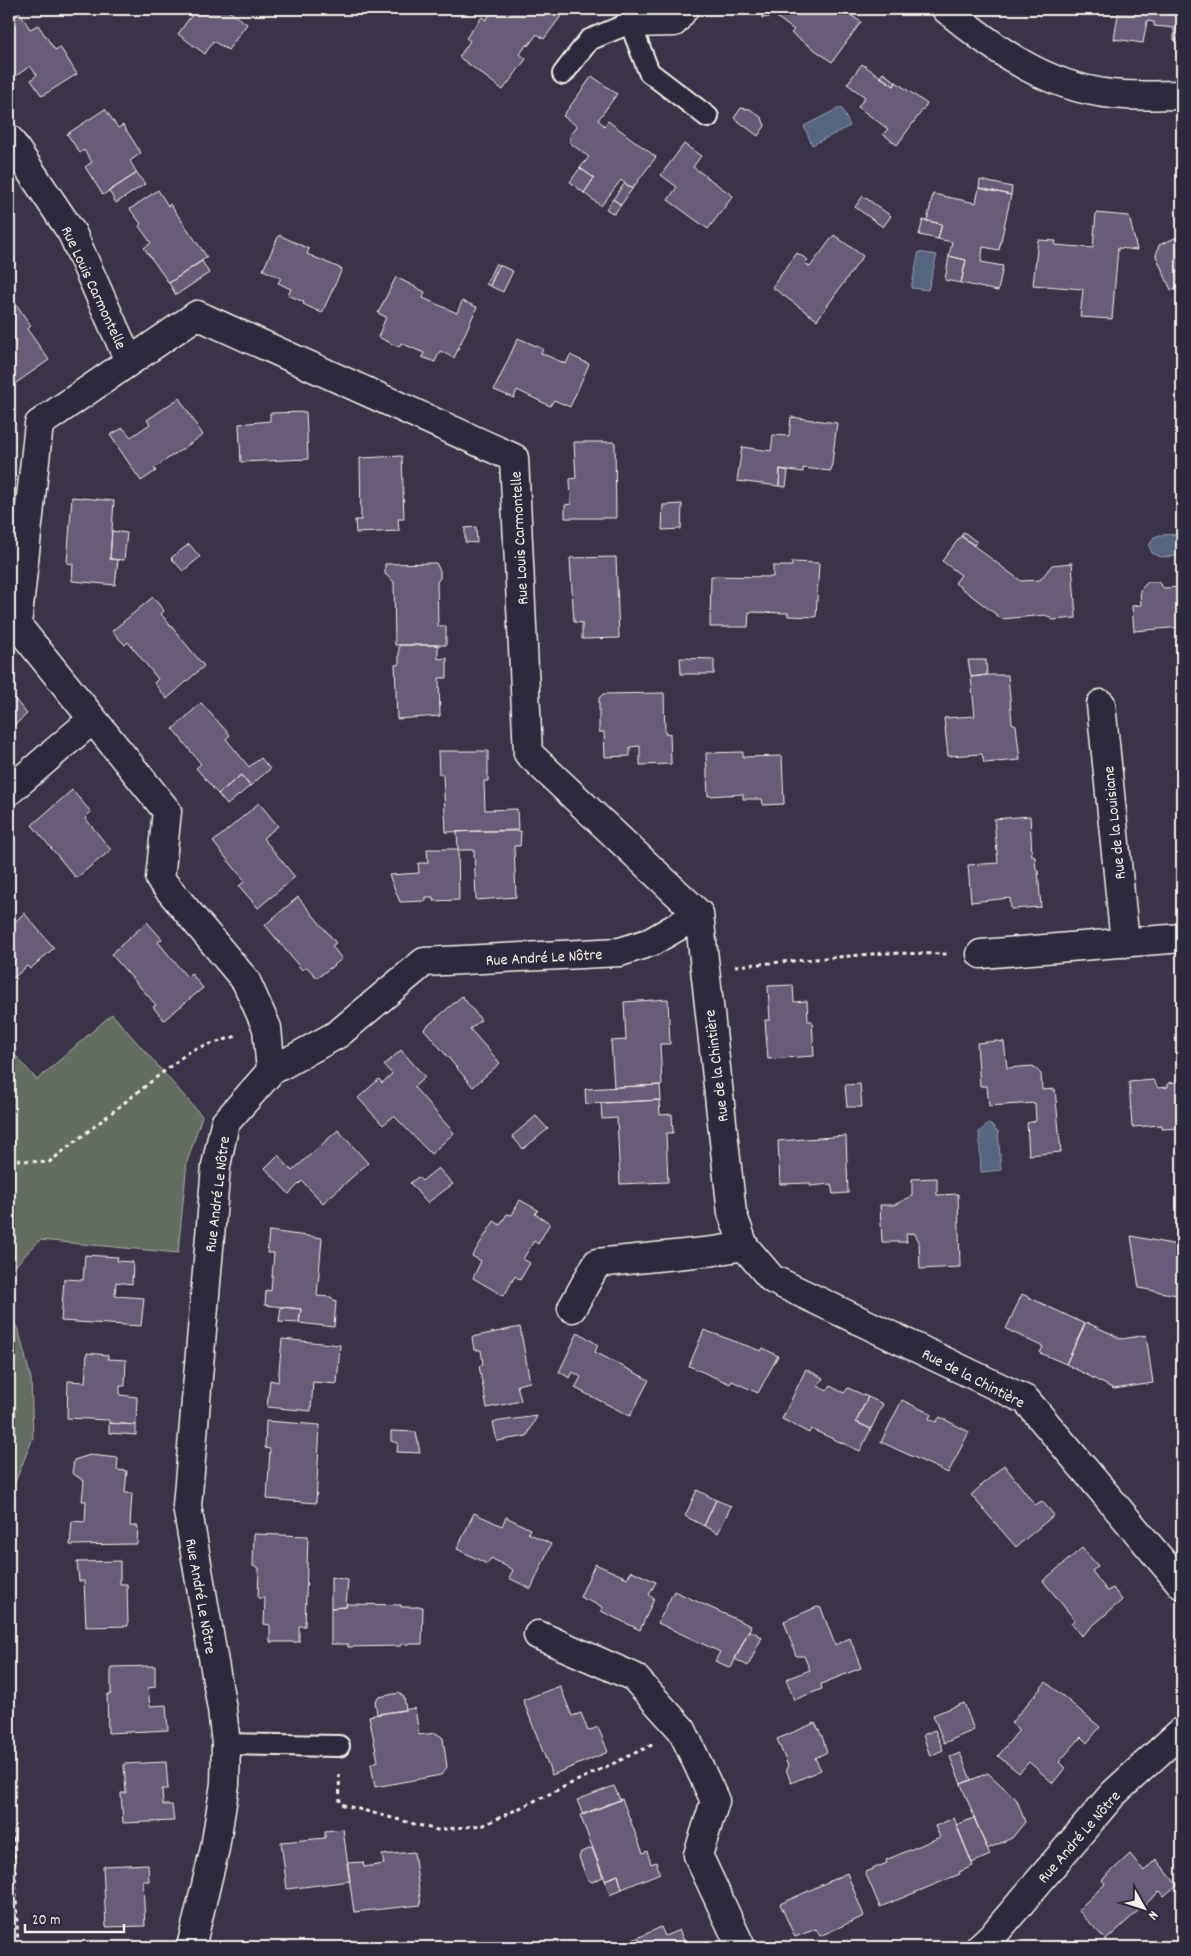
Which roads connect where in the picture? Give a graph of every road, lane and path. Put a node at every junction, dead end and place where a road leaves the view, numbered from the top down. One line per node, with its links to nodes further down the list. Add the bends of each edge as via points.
1 (684, 9): 3 (street, via 674,22)
2 (946, 9): 5 (street, via 1013,60 1047,77 1124,95)
3 (630, 23): 4 (lane, via 589,40); 6 (lane, via 649,72)
4 (563, 74)
5 (1182, 95)
6 (708, 117)
7 (9, 138): 8 (street, Rue Louis Carmontelle, via 72,233)
8 (129, 361): 10 (street, Rue Louis Carmontelle, via 39,424 18,625); 12 (street, Rue Louis Carmontelle, via 197,315 514,458 528,753)
9 (1101, 704): 14 (street, Rue de la Louisiane)
10 (93, 719): 11 (street); 17 (street, Rue Louis Carmontelle, via 167,811 160,879 246,982)
11 (9, 791)
12 (699, 914): 16 (street, Rue de la Chintière); 18 (street, Rue André Le Nôtre, via 651,942 620,952 424,962 338,1034)
13 (1182, 938): 14 (street)
14 (1125, 943): 15 (street)
15 (981, 954): 16 (path, via 884,953)
16 (704, 969): 20 (street, Rue de la Chintière, via 732,1213)
17 (267, 1028): 18 (street, Rue Louis Carmontelle); 19 (path, via 191,1050 48,1164)
18 (271, 1071): 26 (street, Rue André Le Nôtre, via 225,1123 216,1166 187,1506)
19 (9, 1159)
20 (744, 1246): 21 (street, via 597,1264); 22 (street, Rue de la Chintière, via 772,1278 1026,1400)
21 (572, 1308)
22 (1182, 1585)
23 (538, 1635): 24 (street, via 634,1677)
24 (682, 1730): 27 (path, via 484,1825 437,1830 340,1804); 31 (street, via 716,1801 698,1855)
25 (1182, 1731): 32 (street, Rue André Le Nôtre, via 1113,1794)
26 (226, 1744): 27 (lane); 30 (street, Rue André Le Nôtre, via 223,1806)
27 (339, 1746)
28 (9, 1814): 29 (path, via 14,1845)
29 (18, 1947)
30 (191, 1947)
31 (741, 1947)
32 (980, 1947)

